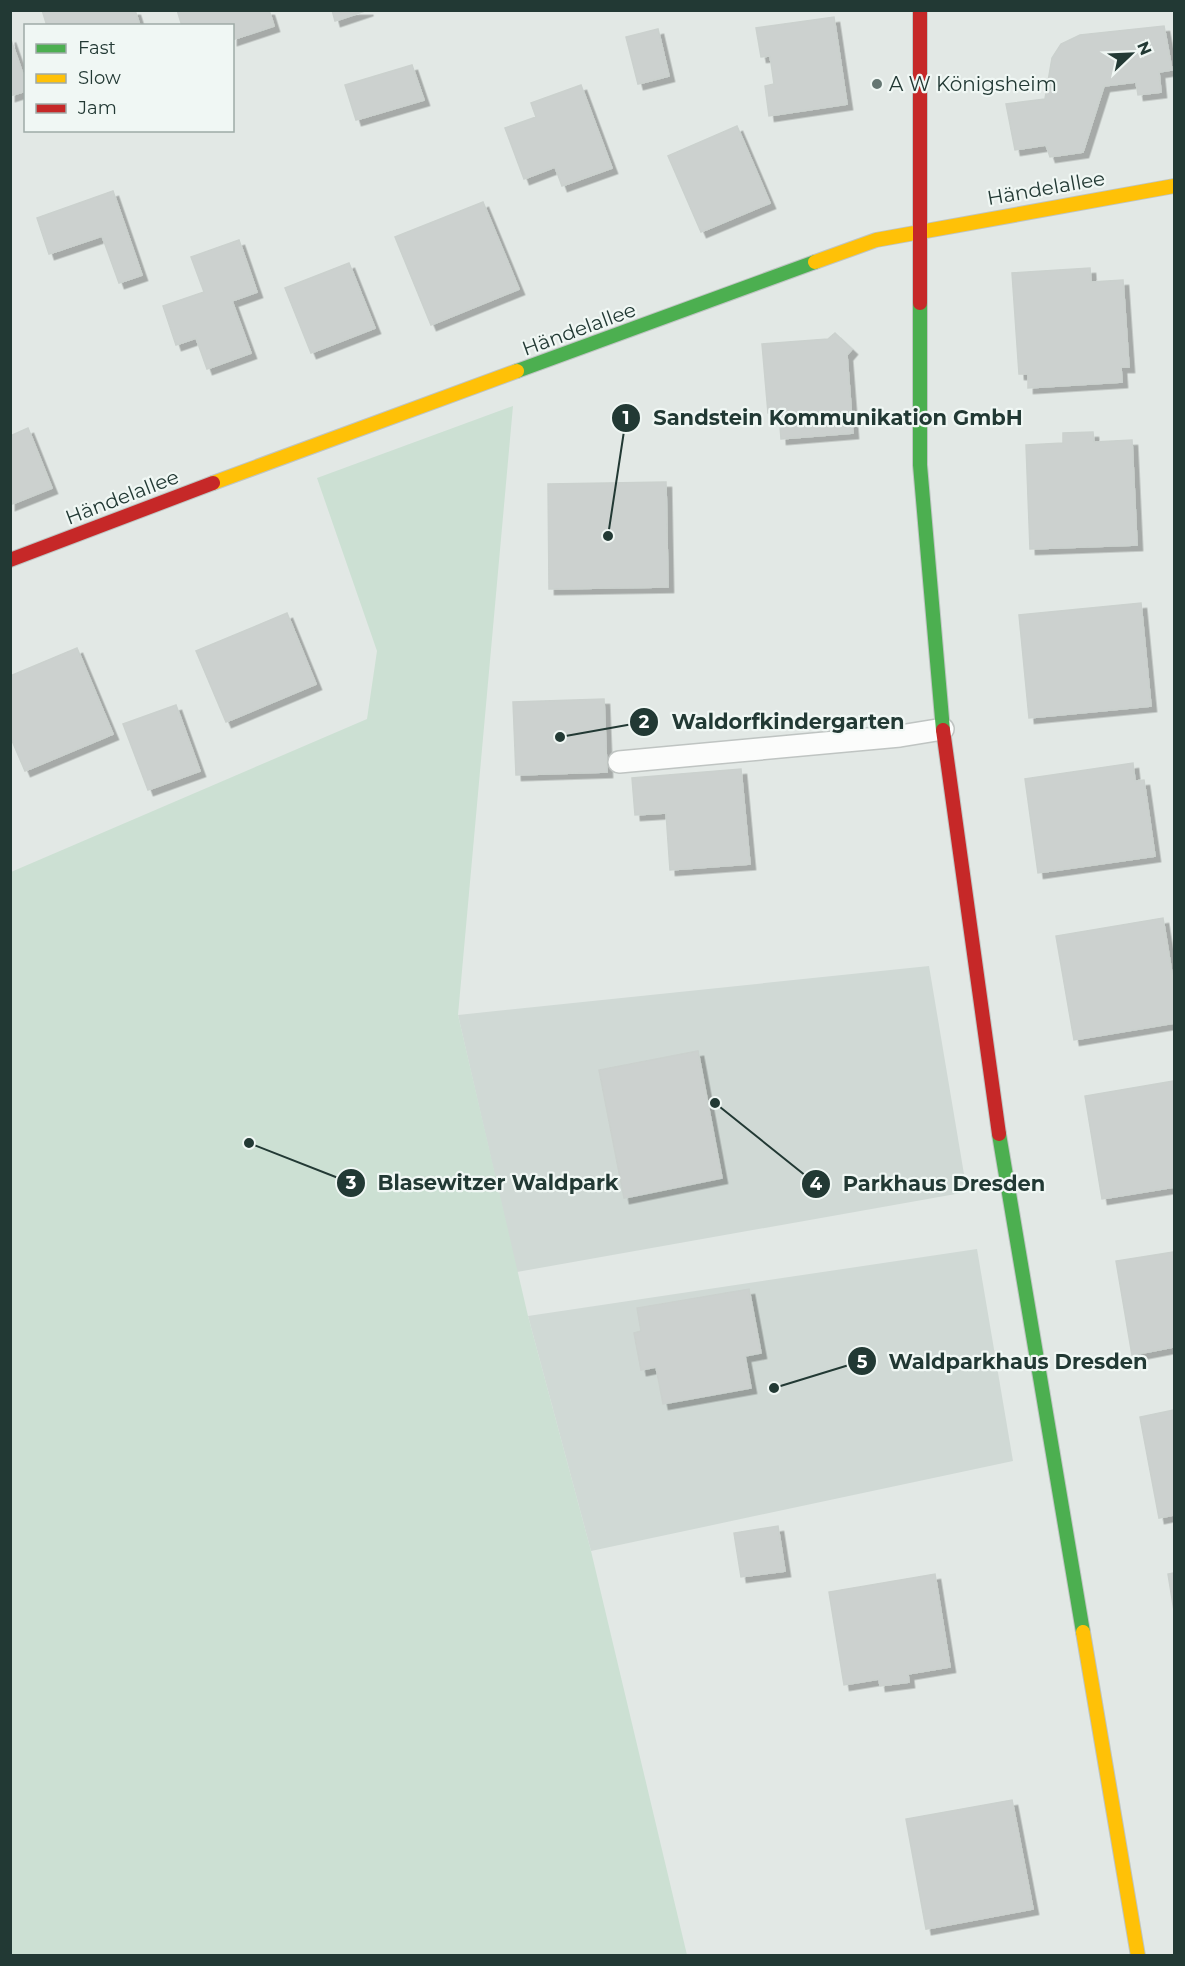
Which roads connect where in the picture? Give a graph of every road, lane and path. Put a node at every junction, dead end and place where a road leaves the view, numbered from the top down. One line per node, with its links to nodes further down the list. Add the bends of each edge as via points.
1 (920, 10): 3 (street)
2 (1174, 186): 3 (street, Händelallee)
3 (921, 231): 4 (street, Händelallee, via 864,244); 5 (street, via 920,465)
4 (10, 560)
5 (943, 729): 6 (lane); 7 (street, via 1004,1173)
6 (619, 762)
7 (1138, 1956)

